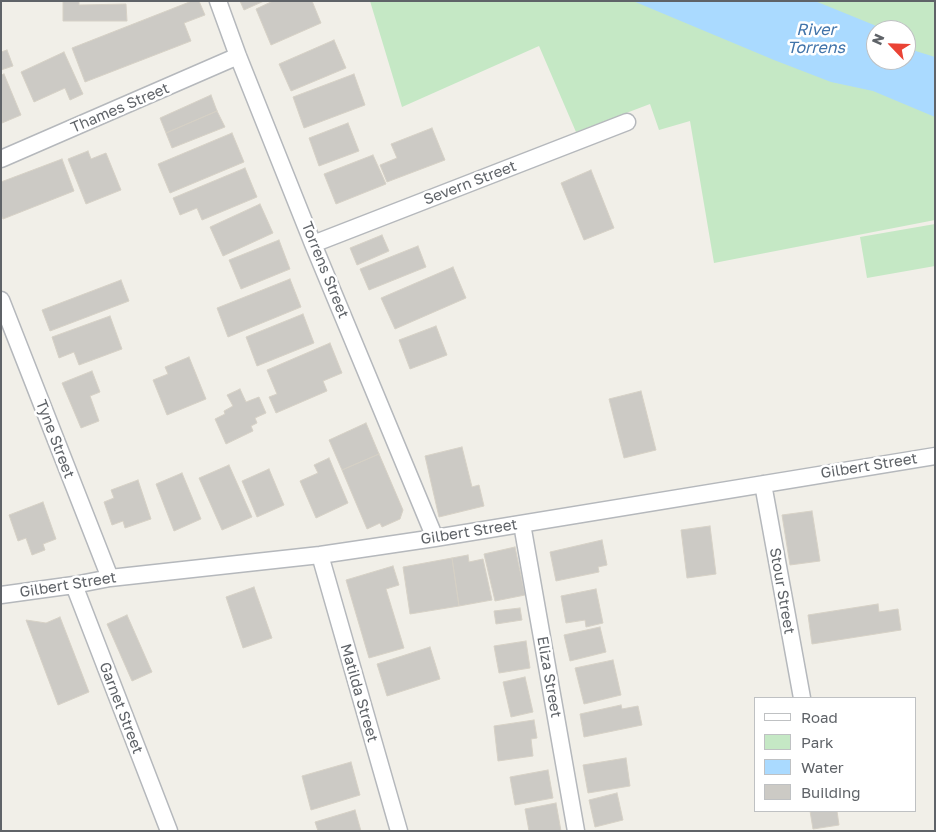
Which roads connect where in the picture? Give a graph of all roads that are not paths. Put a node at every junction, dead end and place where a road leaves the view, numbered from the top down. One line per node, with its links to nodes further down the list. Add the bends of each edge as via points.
1 (218, 1): 2 (street, Torrens Street)
2 (238, 56): 4 (street, Thames Street); 5 (street, Torrens Street)
3 (627, 122): 5 (street, Severn Street)
4 (1, 159)
5 (313, 244): 10 (street, Torrens Street)
6 (1, 300): 12 (street, Tyne Street)
7 (935, 456): 8 (street, Gilbert Street)
8 (763, 484): 9 (street, Gilbert Street); 15 (street, Stour Street)
9 (522, 524): 10 (street, Gilbert Street); 18 (street, Eliza Street)
10 (436, 538): 11 (street, Gilbert Street)
11 (320, 555): 12 (street, Gilbert Street); 17 (street, Matilda Street)
12 (110, 578): 13 (street, Gilbert Street)
13 (74, 585): 14 (street, Gilbert Street); 16 (street, Garnet Street)
14 (1, 595)
15 (802, 697)
16 (169, 831)
17 (399, 831)
18 (576, 831)

